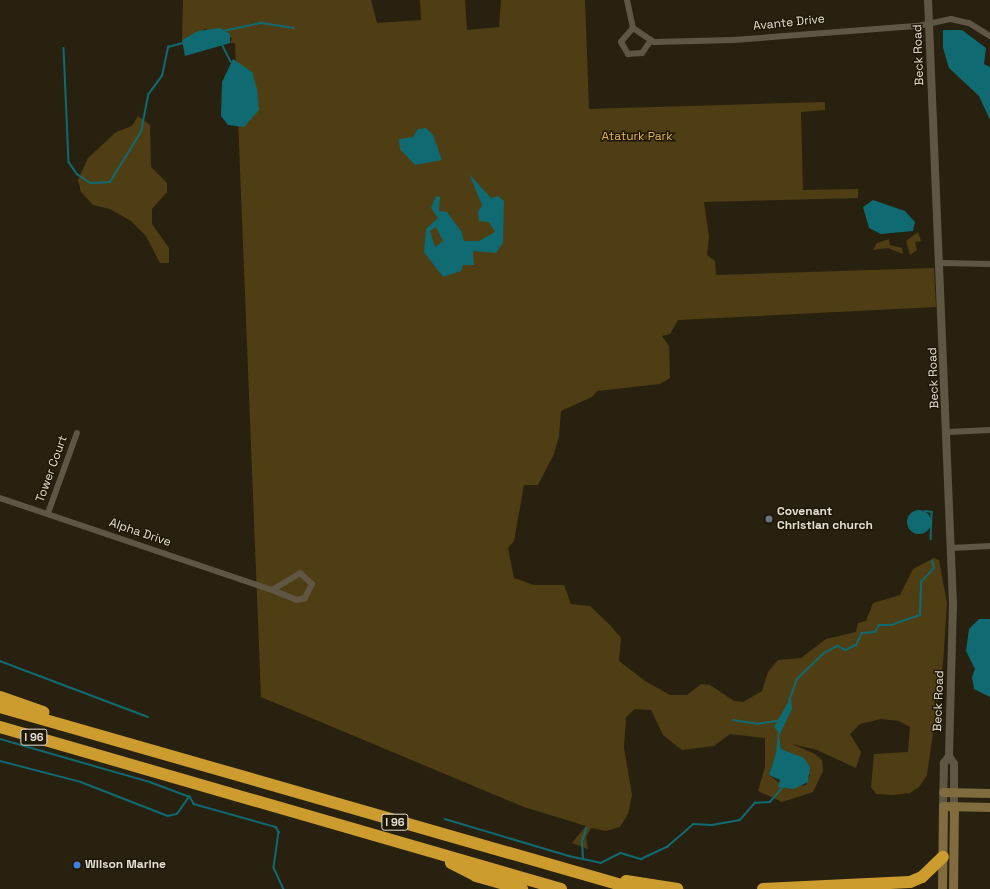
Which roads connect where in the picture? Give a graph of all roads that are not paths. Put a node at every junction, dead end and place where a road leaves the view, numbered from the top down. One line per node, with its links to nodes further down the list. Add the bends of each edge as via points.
1 (627, 0): 4 (street)
2 (928, 0): 3 (street, Beck Road)
3 (930, 23): 5 (street, Avante Drive, via 960,20); 6 (street, Avante Drive, via 734,40); 7 (street, Beck Road)
4 (633, 28): 6 (street); 6 (street, via 621,42 628,54 642,53)
5 (990, 36)
6 (651, 40)
7 (942, 263): 8 (street); 10 (street, Beck Road)
8 (990, 264)
9 (990, 430): 10 (street)
10 (948, 432): 15 (street, Beck Road)
11 (77, 433): 13 (street, Tower Court)
12 (0, 498): 13 (street, Alpha Drive)
13 (48, 513): 16 (street, Alpha Drive)
14 (990, 546): 15 (street)
15 (951, 548): 22 (street, Beck Road)
16 (272, 590): 16 (street, Alpha Drive, via 301,600 311,592 312,584 304,574 295,574)
17 (0, 697): 23 (highway)
18 (0, 707): 23 (highway, I 96)
19 (0, 727): 21 (highway, I 96)
20 (0, 734): 21 (highway)
21 (69, 747): 30 (highway, I 96)
22 (949, 756): 24 (street, Beck Road, via 944,763); 25 (street, Beck Road, via 954,764)
23 (202, 764): 32 (highway, I 96)
24 (944, 792): 25 (main road); 27 (street, Beck Road)
25 (954, 792): 26 (main road); 28 (street, Beck Road)
26 (990, 793)
27 (943, 806): 28 (main road); 31 (main road, Beck Road)
28 (954, 806): 29 (main road); 41 (main road, Beck Road)
29 (990, 807)
30 (425, 850): 34 (highway, via 476,876); 35 (highway, I 96)
31 (943, 857): 33 (highway, via 922,877 910,882); 40 (main road, Beck Road)
32 (589, 876): 36 (highway, I 96); 37 (highway)
33 (797, 888): 38 (highway); 39 (highway)
34 (522, 889)
35 (561, 889)
36 (635, 889)
37 (677, 889)
38 (763, 889)
39 (811, 889)
40 (942, 889)
41 (954, 889)

